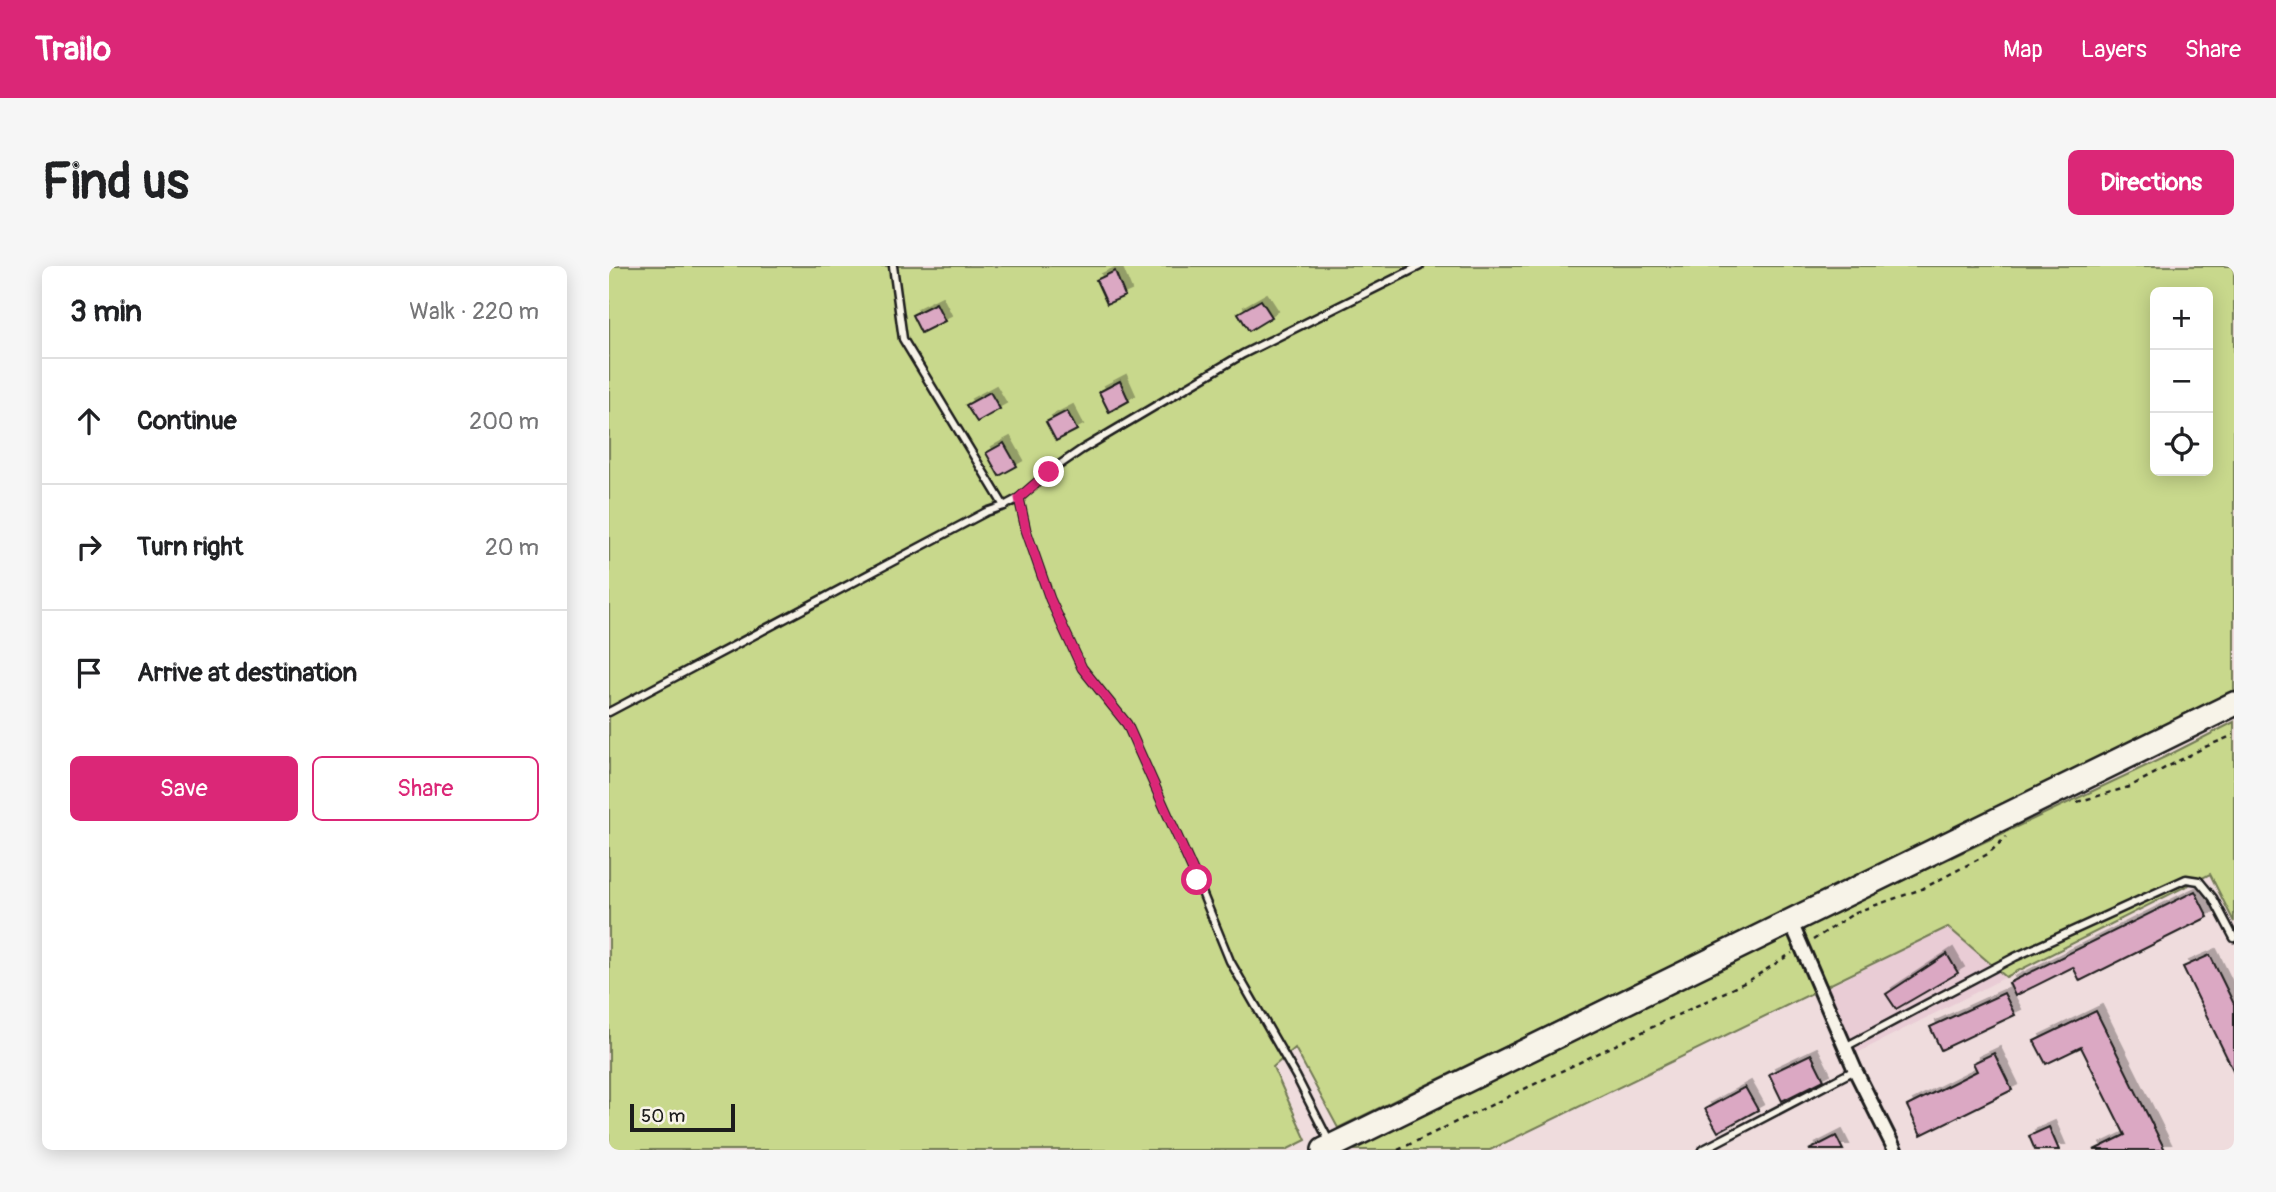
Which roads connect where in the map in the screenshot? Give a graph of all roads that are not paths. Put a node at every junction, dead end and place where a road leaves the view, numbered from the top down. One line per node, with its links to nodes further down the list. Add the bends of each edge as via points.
1 (893, 266): 4 (lane, via 903,339)
2 (1420, 266): 3 (lane, via 1243,354 1081,450)
3 (1019, 498): 4 (lane); 11 (lane, via 1050,599 1082,668 1127,724 1230,961 1296,1076)
4 (1005, 506): 6 (lane)
5 (2234, 704): 7 (highway)
6 (609, 712)
7 (1790, 920): 9 (street); 11 (highway)
8 (2234, 938): 9 (lane, via 2213,898 2199,881 2186,879 2015,957)
9 (1845, 1047): 10 (street)
10 (1854, 1070): 12 (lane); 13 (street)
11 (1328, 1148)
12 (1702, 1150)
13 (1895, 1150)

